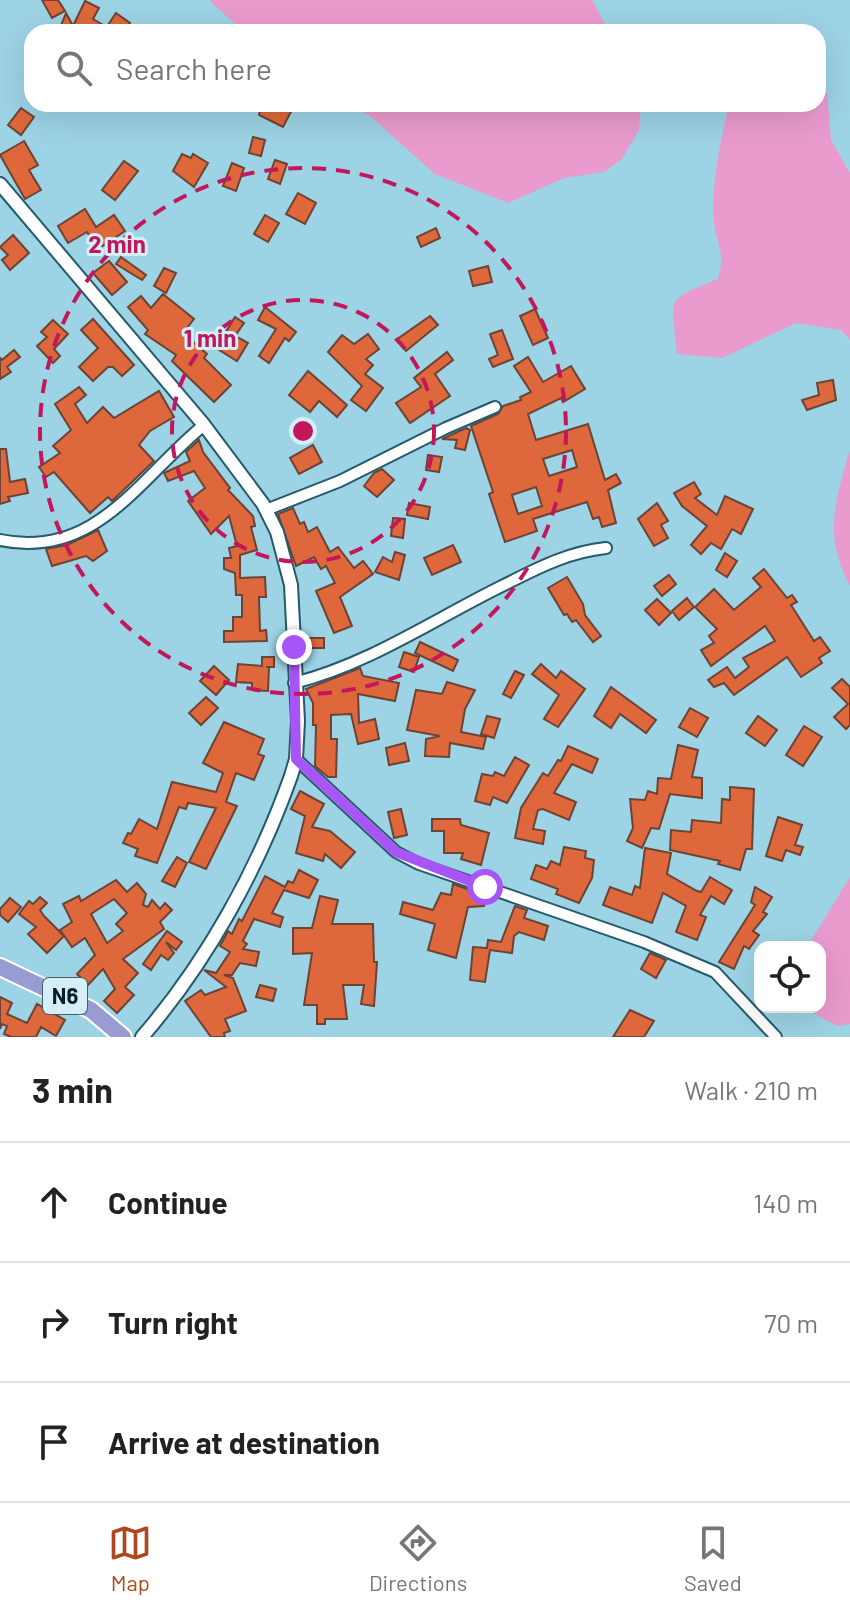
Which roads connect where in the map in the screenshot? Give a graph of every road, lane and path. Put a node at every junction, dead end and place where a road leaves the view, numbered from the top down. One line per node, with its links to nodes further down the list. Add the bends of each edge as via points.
1 (0, 184): 3 (street)
2 (495, 407): 4 (street)
3 (204, 425): 4 (street); 5 (street, via 125,503 86,528 42,545)
4 (266, 510): 7 (street, via 286,556)
5 (0, 540)
6 (606, 548): 7 (street, via 562,557 356,664)
7 (294, 683): 8 (street)
8 (296, 759): 11 (street, via 236,899 185,985); 12 (street, via 396,852 715,972)
9 (0, 967): 10 (highway, N6, via 72,999)
10 (123, 1037)
11 (142, 1037)
12 (776, 1037)

